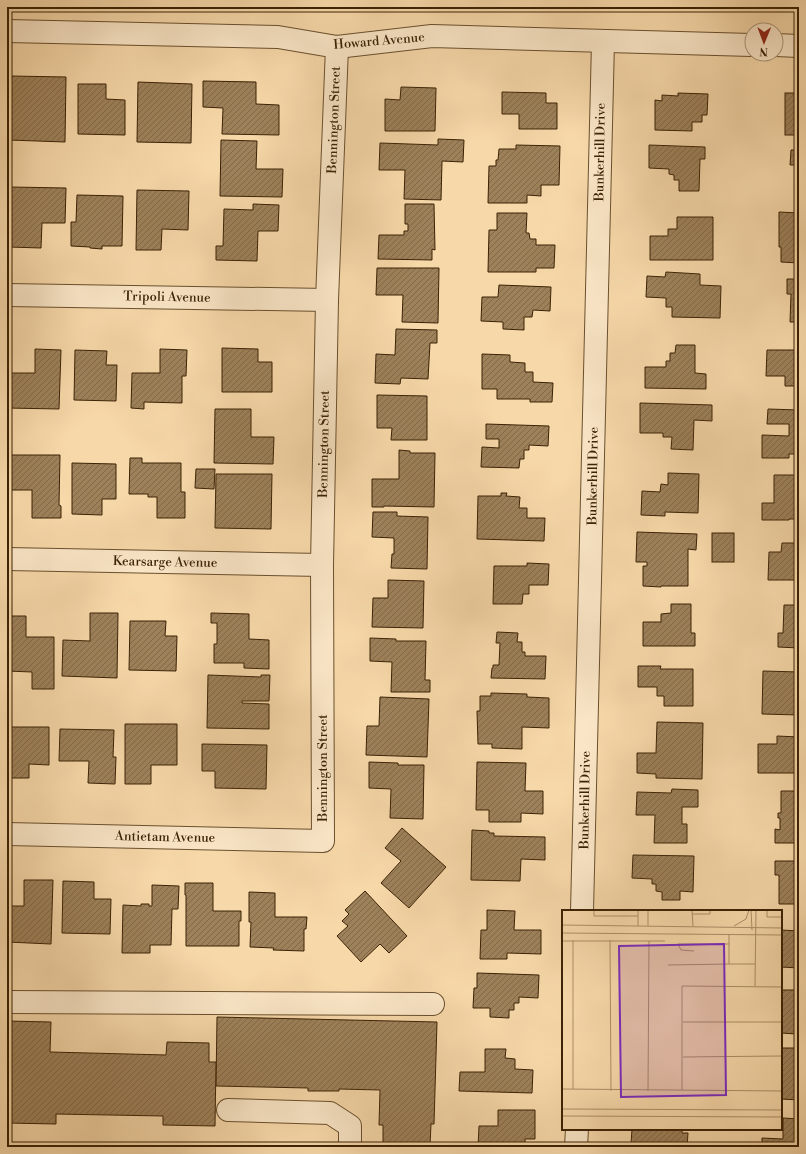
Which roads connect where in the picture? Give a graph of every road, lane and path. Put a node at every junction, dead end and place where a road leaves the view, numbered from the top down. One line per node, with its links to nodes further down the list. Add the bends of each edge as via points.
1 (7, 31): 6 (street, Howard Avenue, via 278,37)
2 (603, 42): 3 (street, Howard Avenue); 6 (street, Howard Avenue, via 432,36); 13 (street, Bunkerhill Drive)
3 (744, 45)
4 (784, 45): 5 (street)
5 (799, 46)
6 (337, 47): 8 (street, Bennington Street)
7 (7, 295): 8 (street, Tripoli Avenue)
8 (327, 300): 10 (street, Bennington Street)
9 (7, 559): 10 (street, Kearsarge Avenue)
10 (322, 565): 12 (street, Bennington Street)
11 (7, 834): 12 (street, Antietam Avenue)
12 (323, 841)
13 (582, 910)
14 (7, 1002): 15 (street)
15 (433, 1004)
16 (228, 1110): 18 (street, via 330,1113 350,1126)
17 (577, 1130): 19 (street)
18 (350, 1147)
19 (576, 1147)

